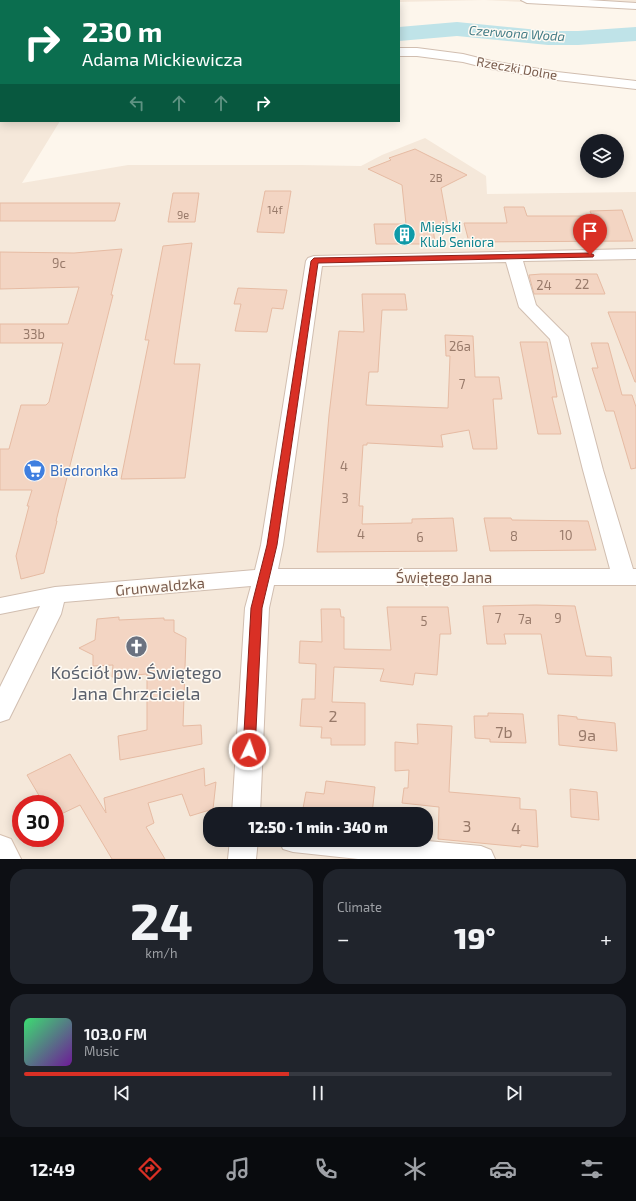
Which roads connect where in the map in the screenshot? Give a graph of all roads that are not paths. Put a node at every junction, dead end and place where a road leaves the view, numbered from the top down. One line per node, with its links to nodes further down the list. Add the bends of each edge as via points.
1 (526, 0): 2 (street)
2 (636, 6)
3 (400, 52): 4 (street, Rzeczki Dolne, via 463,58 557,76)
4 (636, 85)
5 (636, 254): 6 (street)
6 (513, 256): 7 (street, via 314,261 272,545); 8 (street, Świętego Jana, via 528,307 559,337 593,470)
7 (265, 577): 8 (street, Świętego Jana); 9 (street, Grunwaldzka); 12 (street, via 257,608)
8 (630, 577)
9 (55, 595): 10 (street, Grunwaldzka); 11 (street, via 49,614)
10 (0, 606)
11 (0, 712)
12 (246, 807)
13 (243, 847): 17 (street)
14 (362, 847): 18 (street)
15 (0, 848): 16 (main road)
16 (5, 859)
17 (242, 859)
18 (481, 859)

